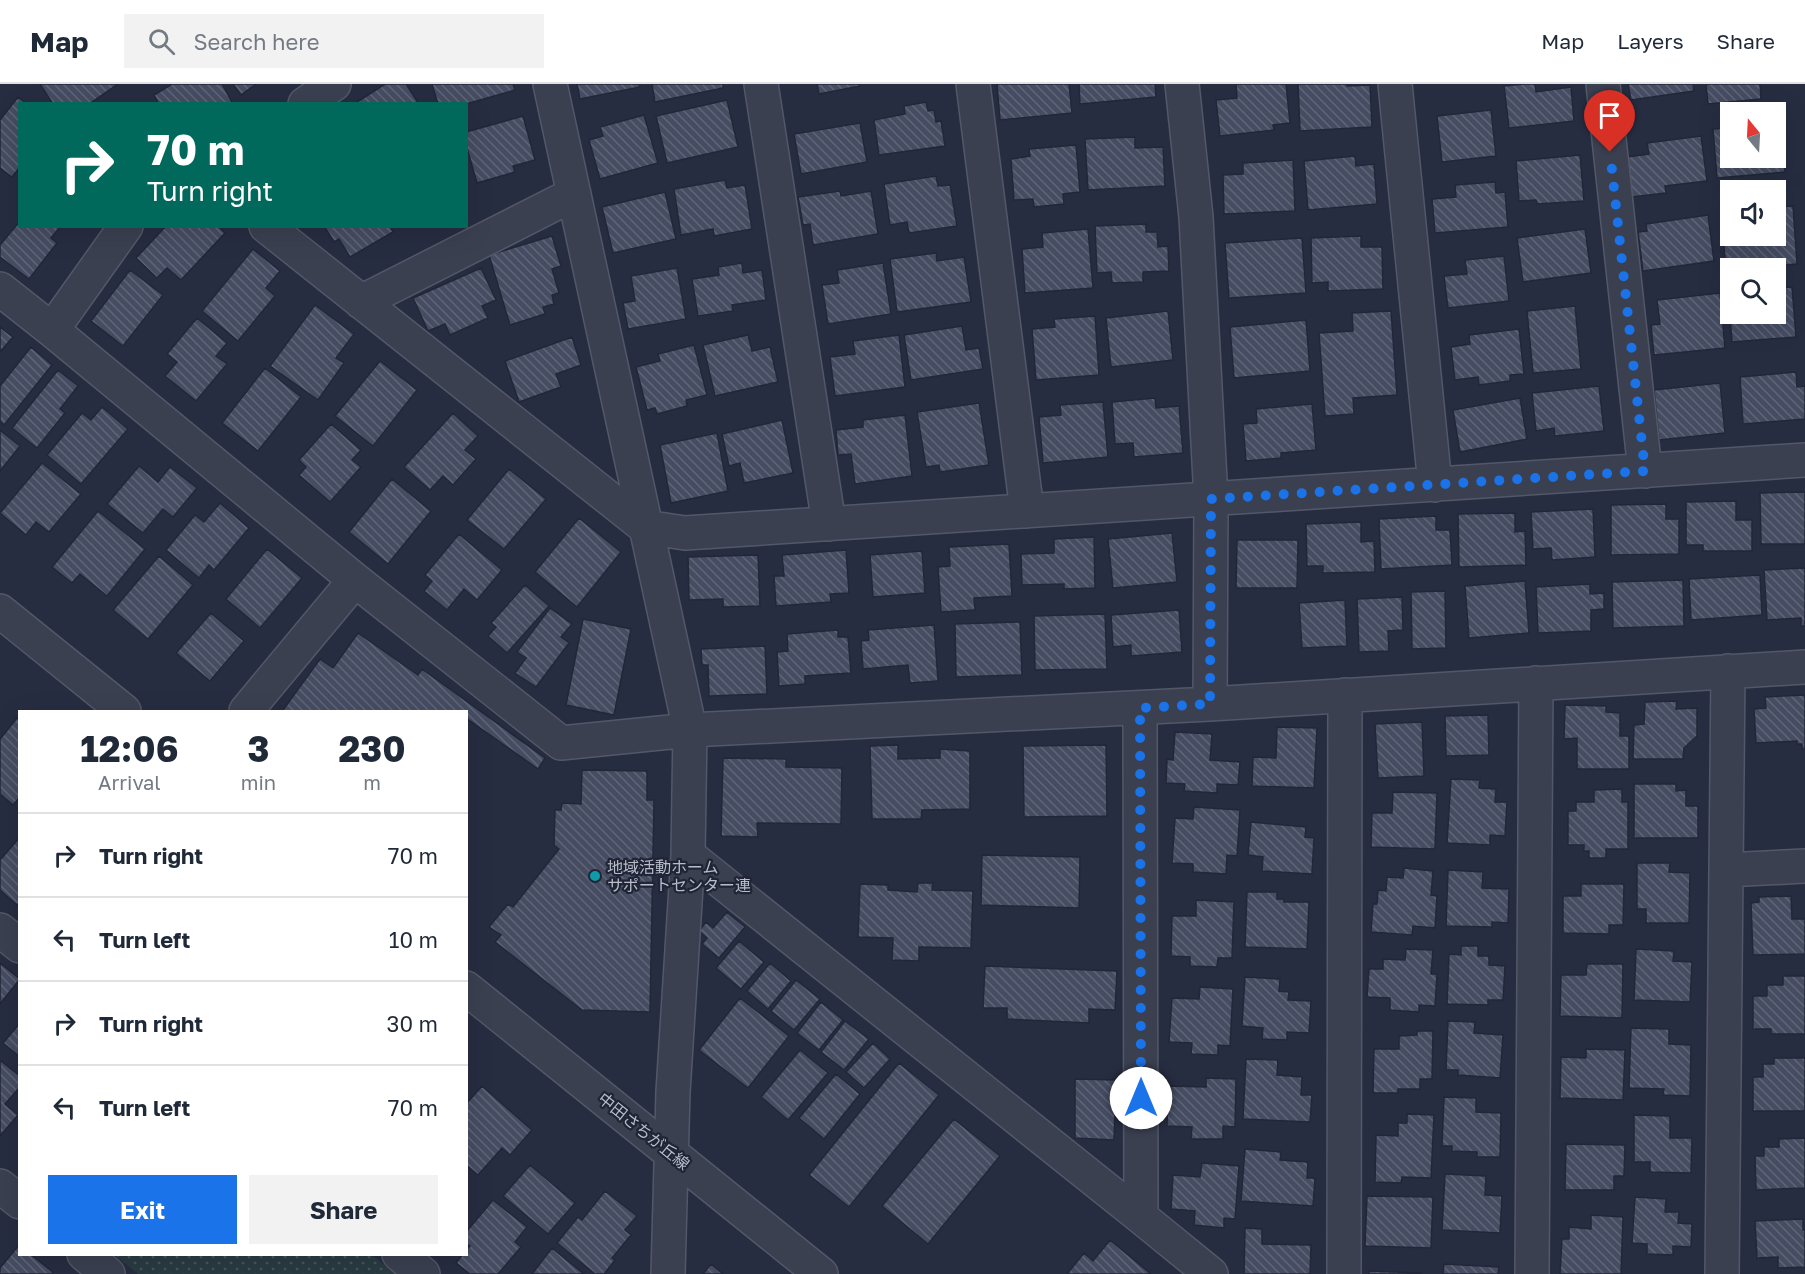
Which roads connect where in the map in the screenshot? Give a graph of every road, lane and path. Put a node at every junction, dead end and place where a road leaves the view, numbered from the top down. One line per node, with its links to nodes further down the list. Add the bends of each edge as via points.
1 (334, 84): 8 (street)
2 (550, 84): 9 (street)
3 (761, 84): 20 (street)
4 (973, 84): 19 (street)
5 (1182, 84): 18 (street, via 1196,217)
6 (1395, 84): 17 (street)
7 (1602, 84): 16 (street)
8 (308, 102)
9 (574, 194): 13 (street); 21 (street)
10 (125, 228): 14 (street)
11 (268, 228): 13 (street)
12 (0, 289): 14 (street)
13 (361, 302): 21 (street)
14 (52, 330): 22 (street)
15 (1805, 460): 16 (street)
16 (1645, 471): 17 (street)
17 (1435, 484): 18 (street)
18 (1211, 499): 19 (street); 28 (street)
19 (1027, 511): 20 (street)
20 (829, 524): 21 (street, via 685,533)
21 (645, 527): 32 (street)
22 (355, 580): 31 (street); 32 (street, via 561,743)
23 (0, 611): 30 (street)
24 (1805, 667): 25 (street)
25 (1728, 671): 26 (street); 35 (street)
26 (1536, 683): 27 (street); 49 (street)
27 (1345, 695): 28 (street); 48 (street)
28 (1210, 704): 29 (street)
29 (1140, 708): 32 (street); 40 (street)
30 (123, 710)
31 (247, 710)
32 (690, 730): 33 (street)
33 (688, 855): 39 (street); 40 (street)
34 (1805, 866): 35 (street)
35 (1726, 870): 50 (street)
36 (0, 930): 37 (street)
37 (18, 944)
38 (468, 989): 39 (street, 中田さちが丘線)
39 (672, 1153): 45 (street); 46 (street, 中田さちが丘線)
40 (1141, 1216): 47 (street)
41 (86, 1256): 43 (street)
42 (401, 1256): 44 (street)
43 (108, 1274)
44 (423, 1274)
45 (669, 1274)
46 (821, 1274)
47 (1211, 1274)
48 (1344, 1274)
49 (1532, 1274)
50 (1722, 1274)

